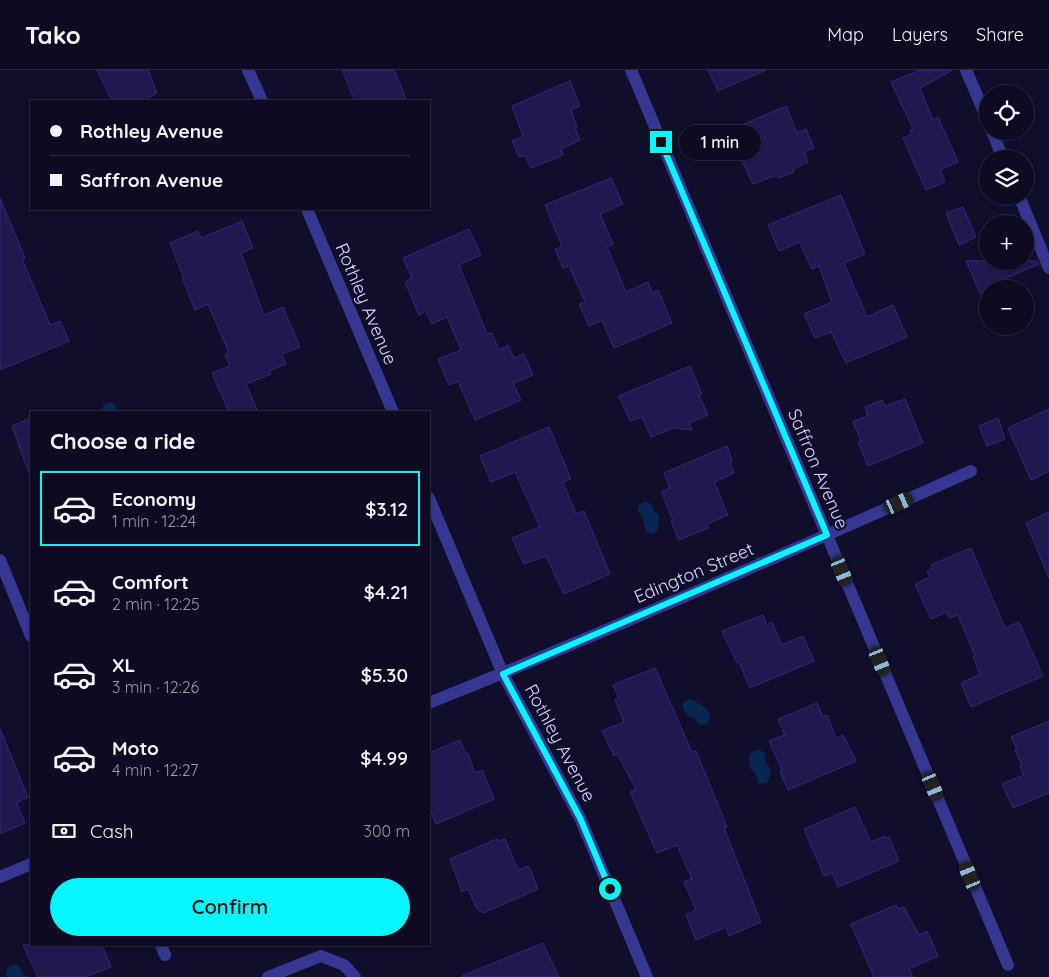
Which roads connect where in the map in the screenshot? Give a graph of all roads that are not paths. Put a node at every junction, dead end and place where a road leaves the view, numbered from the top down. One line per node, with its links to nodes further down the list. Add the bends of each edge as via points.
1 (248, 70): 4 (street)
2 (631, 70): 12 (street, Saffron Avenue)
3 (966, 70): 5 (street)
4 (262, 100)
5 (979, 100)
6 (1023, 205): 8 (street)
7 (307, 210): 9 (street, Rothley Avenue)
8 (1049, 268)
9 (393, 411)
10 (971, 471): 12 (street, Edington Street)
11 (430, 500): 15 (street, Rothley Avenue)
12 (827, 535): 15 (street, Edington Street); 19 (street, Saffron Avenue)
13 (0, 560): 14 (street)
14 (30, 634)
15 (503, 674): 16 (street, Edington Street); 22 (street, Rothley Avenue, via 580,818)
16 (430, 703)
17 (30, 864): 18 (street)
18 (0, 877)
19 (1008, 965)
20 (268, 977): 21 (street, via 321,956 344,965)
21 (355, 977)
22 (647, 977)

